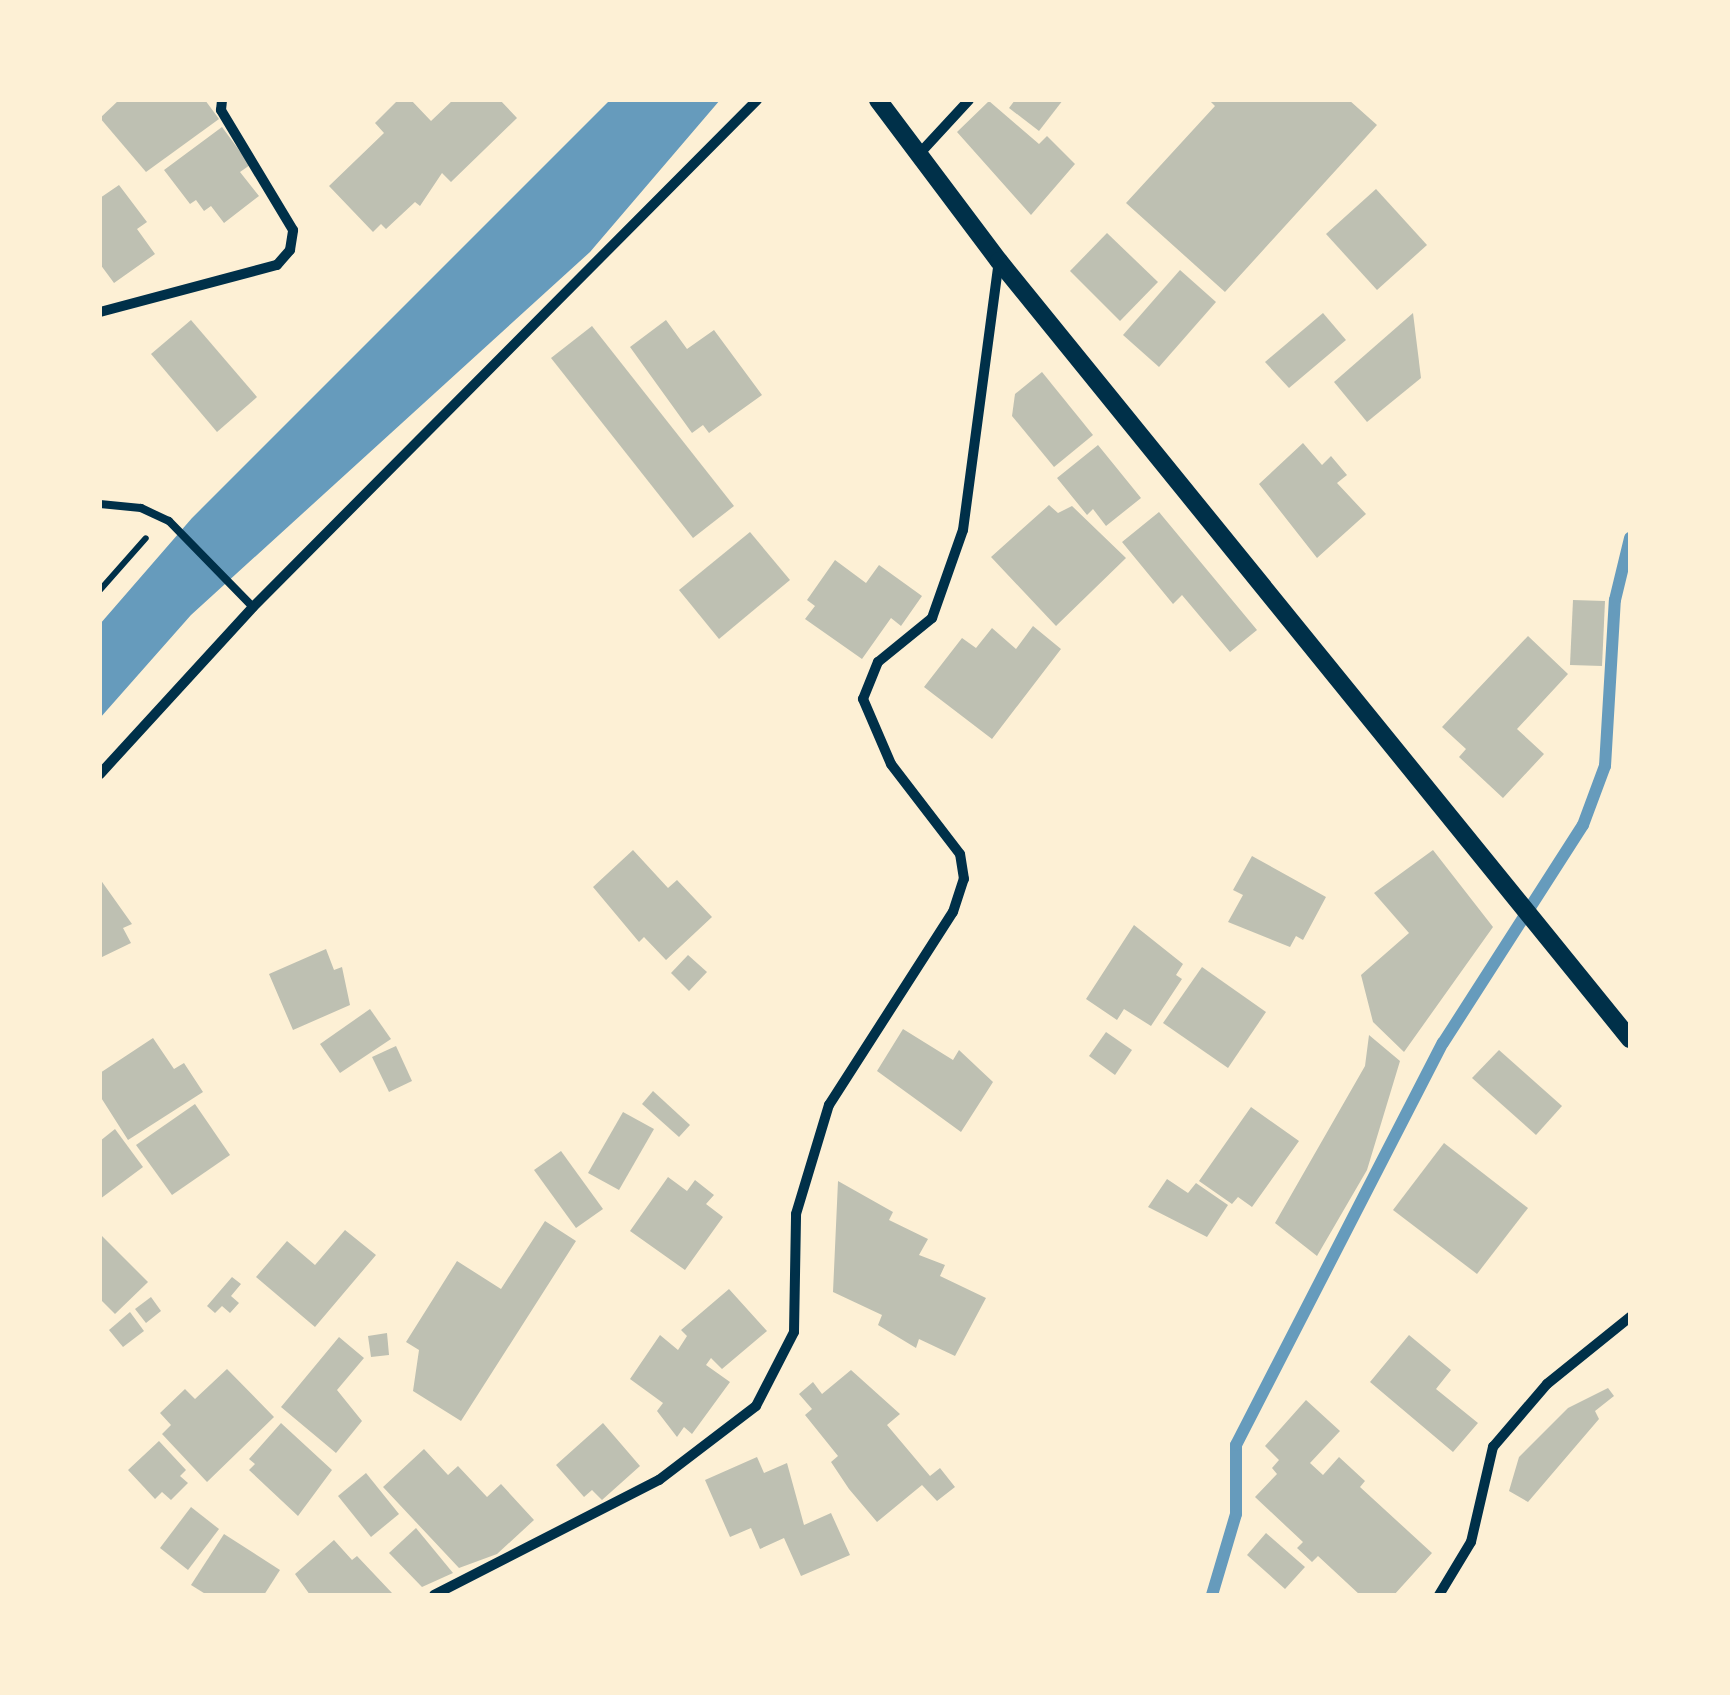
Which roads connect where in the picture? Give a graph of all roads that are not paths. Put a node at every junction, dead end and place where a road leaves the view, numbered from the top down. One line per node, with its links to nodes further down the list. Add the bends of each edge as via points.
1 (222, 100): 7 (street, via 221,110 294,230 290,250 277,264)
2 (757, 100): 9 (street)
3 (878, 100): 5 (street)
4 (970, 100): 5 (street)
5 (921, 152): 6 (street)
6 (999, 261): 11 (street); 13 (street, via 962,530 932,618 878,662 863,699 891,764 960,854 964,879 953,912 829,1106 796,1214 794,1332 756,1406 659,1480)
7 (100, 312)
8 (100, 504): 9 (lane, via 166,520)
9 (252, 607): 10 (street)
10 (100, 774)
11 (1630, 1039)
12 (1630, 1318): 14 (street, via 1546,1384 1492,1447 1471,1542)
13 (434, 1595)
14 (1439, 1595)

